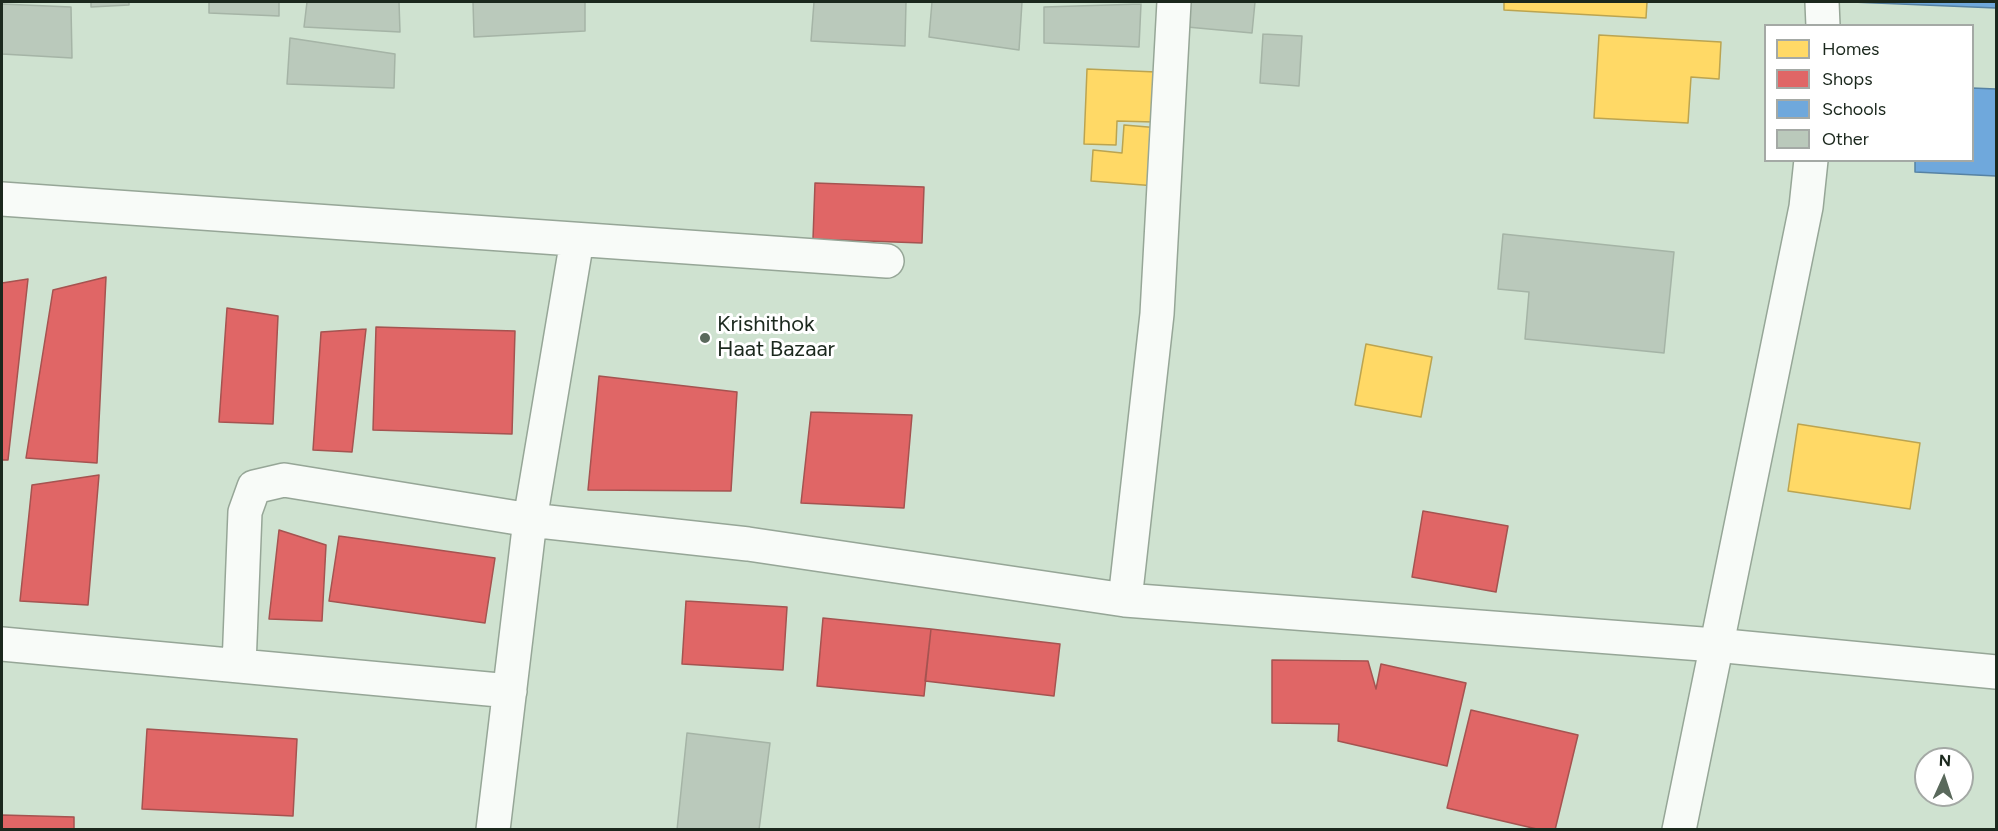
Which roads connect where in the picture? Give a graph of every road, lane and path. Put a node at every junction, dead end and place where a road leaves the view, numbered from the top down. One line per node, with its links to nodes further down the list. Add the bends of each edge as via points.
1 (1174, 2): 9 (street, via 1158,314)
2 (1822, 2): 3 (street)
3 (1823, 24)
4 (1811, 162): 11 (street, via 1806,207)
5 (2, 199): 6 (street)
6 (577, 240): 7 (street); 8 (street)
7 (887, 261)
8 (530, 520): 9 (street, via 748,544); 12 (street, via 284,480 254,487 245,512); 14 (street)
9 (1125, 600): 11 (street)
10 (2, 644): 12 (street)
11 (1715, 645): 13 (street); 16 (street)
12 (239, 666): 14 (street)
13 (1996, 672)
14 (510, 691): 15 (street)
15 (493, 830)
16 (1679, 830)

